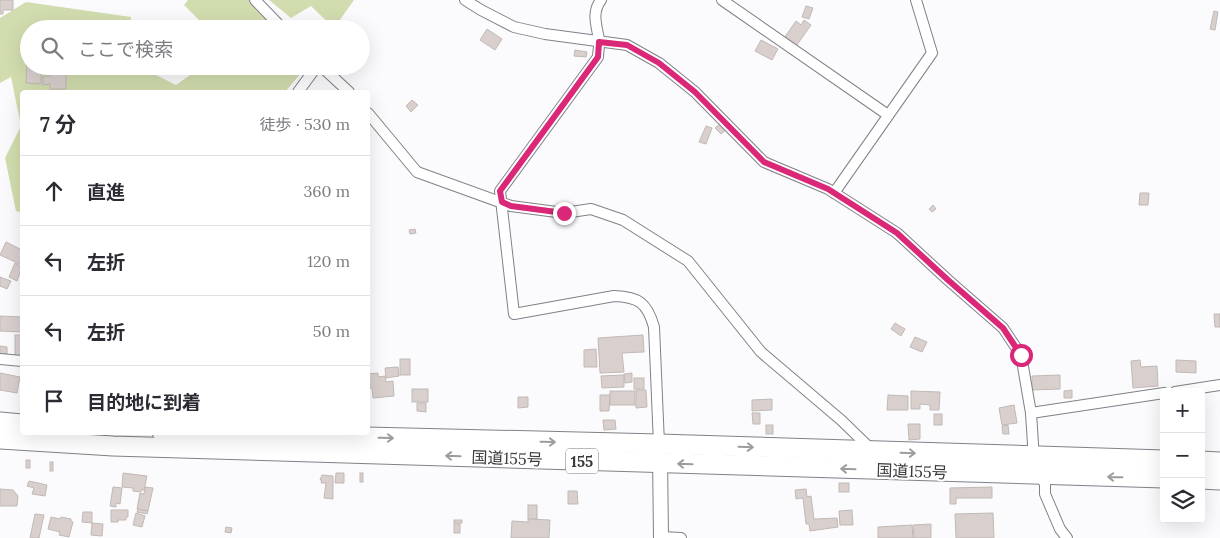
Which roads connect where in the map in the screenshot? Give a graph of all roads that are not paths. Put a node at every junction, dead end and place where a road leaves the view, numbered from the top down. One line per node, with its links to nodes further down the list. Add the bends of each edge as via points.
1 (255, 0): 6 (street)
2 (465, 0): 7 (street, via 514,26)
3 (601, 0): 7 (street, via 594,22)
4 (722, 0): 13 (street)
5 (916, 0): 13 (street, via 932,52)
6 (274, 20)
7 (599, 42): 14 (street, via 627,45 659,63 695,92 764,162); 15 (street, via 598,57 500,191)
8 (310, 75): 10 (street)
9 (330, 75): 11 (street)
10 (299, 90)
11 (347, 90)
12 (370, 115): 15 (street, via 417,172)
13 (888, 115): 14 (street)
14 (834, 193): 21 (street, via 897,233 1003,328 1021,355)
15 (502, 202): 26 (street, via 514,314 614,296 630,297 641,302 650,312 654,327); 27 (street, via 564,213 591,209 623,220 688,261 761,352)
16 (0, 359): 17 (street)
17 (20, 361)
18 (1220, 385): 19 (street)
19 (1201, 388)
20 (1160, 394): 21 (street)
21 (1031, 413): 28 (street)
22 (0, 422): 23 (highway)
23 (20, 424)
24 (326, 435): 26 (highway, 国道155号 / 155, one-way to 26)
25 (0, 439): 32 (highway, 国道155号 / 155, one-way to 25, via 123,447)
26 (660, 444): 27 (highway, 国道155号 / 155, one-way to 27); 32 (street)
27 (874, 452): 28 (highway, 国道155号 / 155, one-way to 28)
28 (1032, 456): 29 (highway, 国道155号 / 155); 33 (street)
29 (1160, 460)
30 (1205, 461): 31 (highway)
31 (1220, 461)
32 (660, 463): 33 (highway, 国道155号 / 155, one-way to 32); 37 (street)
33 (1039, 475): 34 (highway, 国道155号 / 155, one-way to 33); 39 (street, via 1060,529)
34 (1160, 478)
35 (1205, 479): 36 (highway)
36 (1220, 480)
37 (661, 537): 38 (street)
38 (681, 538)
39 (1067, 538)

